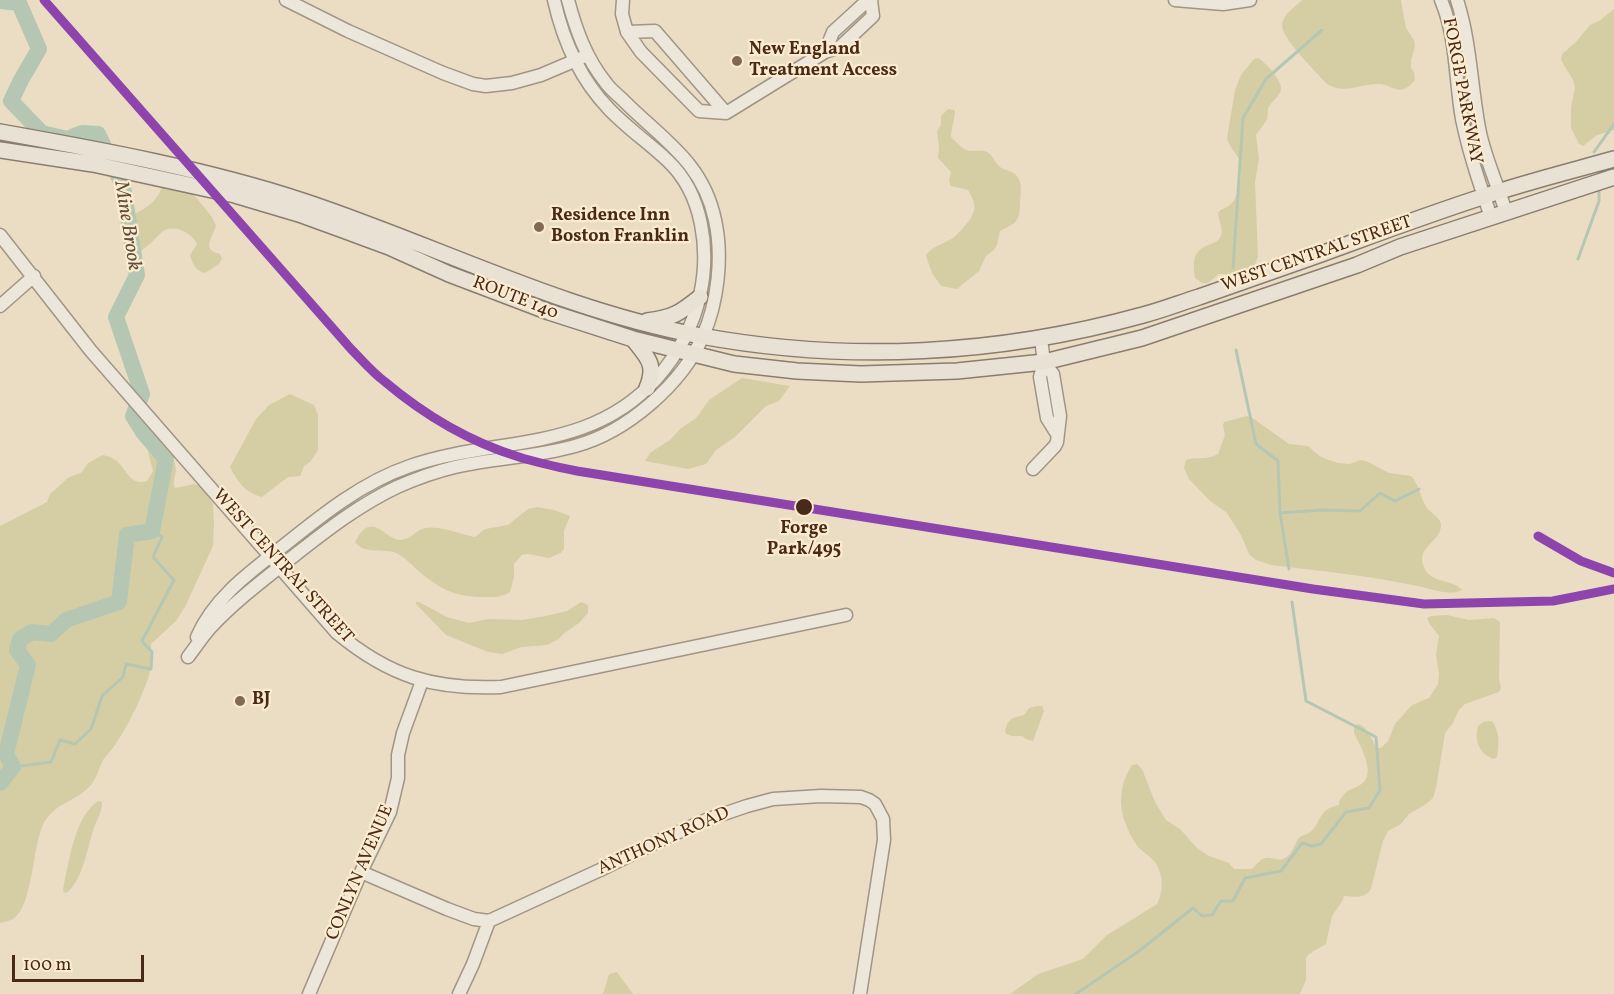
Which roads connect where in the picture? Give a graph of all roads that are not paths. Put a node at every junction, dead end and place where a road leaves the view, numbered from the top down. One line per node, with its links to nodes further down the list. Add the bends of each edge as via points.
1 (286, 0): 12 (street, via 473,84 512,83)
2 (554, 0): 12 (street, via 560,27)
3 (568, 0): 11 (street)
4 (623, 0): 10 (street)
5 (869, 0): 13 (street, via 873,16 840,47 825,52)
6 (1175, 0): 7 (street, via 1223,4)
7 (1250, 0)
8 (1441, 0): 19 (street, FORGE PARKWAY, via 1453,40 1462,118)
9 (1457, 0): 18 (street, FORGE PARKWAY, via 1464,21 1481,135)
10 (627, 32): 13 (street, via 640,52 699,111); 13 (street, via 655,32)
11 (588, 56): 12 (street); 28 (street, via 606,84 676,148 705,187 715,218 719,251 714,300)
12 (575, 61): 24 (street, via 609,110 670,163 689,189 702,234 704,266)
13 (726, 113)
14 (1, 132): 26 (main road, ROUTE 140, via 228,179 301,200 554,296)
15 (5, 151): 29 (main road, ROUTE 140, via 93,164 235,195 299,214 549,312)
16 (1614, 159): 18 (main road, WEST CENTRAL STREET)
17 (1614, 177): 20 (main road, WEST CENTRAL STREET)
18 (1499, 192): 19 (main road, WEST CENTRAL STREET); 20 (street, FORGE PARKWAY)
19 (1484, 196): 21 (street, FORGE PARKWAY); 30 (main road, WEST CENTRAL STREET, via 1144,315)
20 (1506, 212): 21 (main road, WEST CENTRAL STREET)
21 (1491, 218): 32 (main road, WEST CENTRAL STREET, via 1143,338)
22 (0, 235): 23 (street, WEST CENTRAL STREET)
23 (34, 276): 25 (street); 35 (street, WEST CENTRAL STREET, via 92,351)
24 (700, 297): 26 (main road, via 676,315); 27 (street)
25 (0, 306)
26 (637, 322): 27 (main road, ROUTE 140)
27 (687, 334): 28 (main road, ROUTE 140); 31 (street)
28 (703, 337): 30 (main road, ROUTE 140, via 793,349 881,352 945,350); 31 (street)
29 (633, 339): 31 (main road, ROUTE 140); 33 (main road, via 651,366)
30 (1041, 339): 32 (street)
31 (686, 352): 32 (main road, ROUTE 140, via 734,364 861,375); 33 (street); 36 (street, via 675,379 651,404 615,429 574,447 456,467 394,488 352,511)
32 (1044, 362): 34 (street, via 1053,374 1060,417 1055,446)
33 (647, 388): 35 (street, via 619,411 591,426 408,466 351,495)
34 (1033, 469)
35 (270, 556): 36 (street, WEST CENTRAL STREET); 36 (street, via 213,608 188,657 208,630)
36 (280, 567): 38 (street, WEST CENTRAL STREET, via 337,633 398,672)
37 (846, 615): 38 (street, WEST CENTRAL STREET, via 501,687)
38 (422, 681): 39 (street, CONLYN AVENUE, via 403,733 390,812)
39 (362, 872): 40 (street, via 456,913); 41 (street, CONLYN AVENUE)
40 (489, 921): 42 (street); 43 (street, ANTHONY ROAD, via 734,810 783,798 861,797 879,810 884,840)
41 (309, 994)
42 (459, 994)
43 (860, 994)

